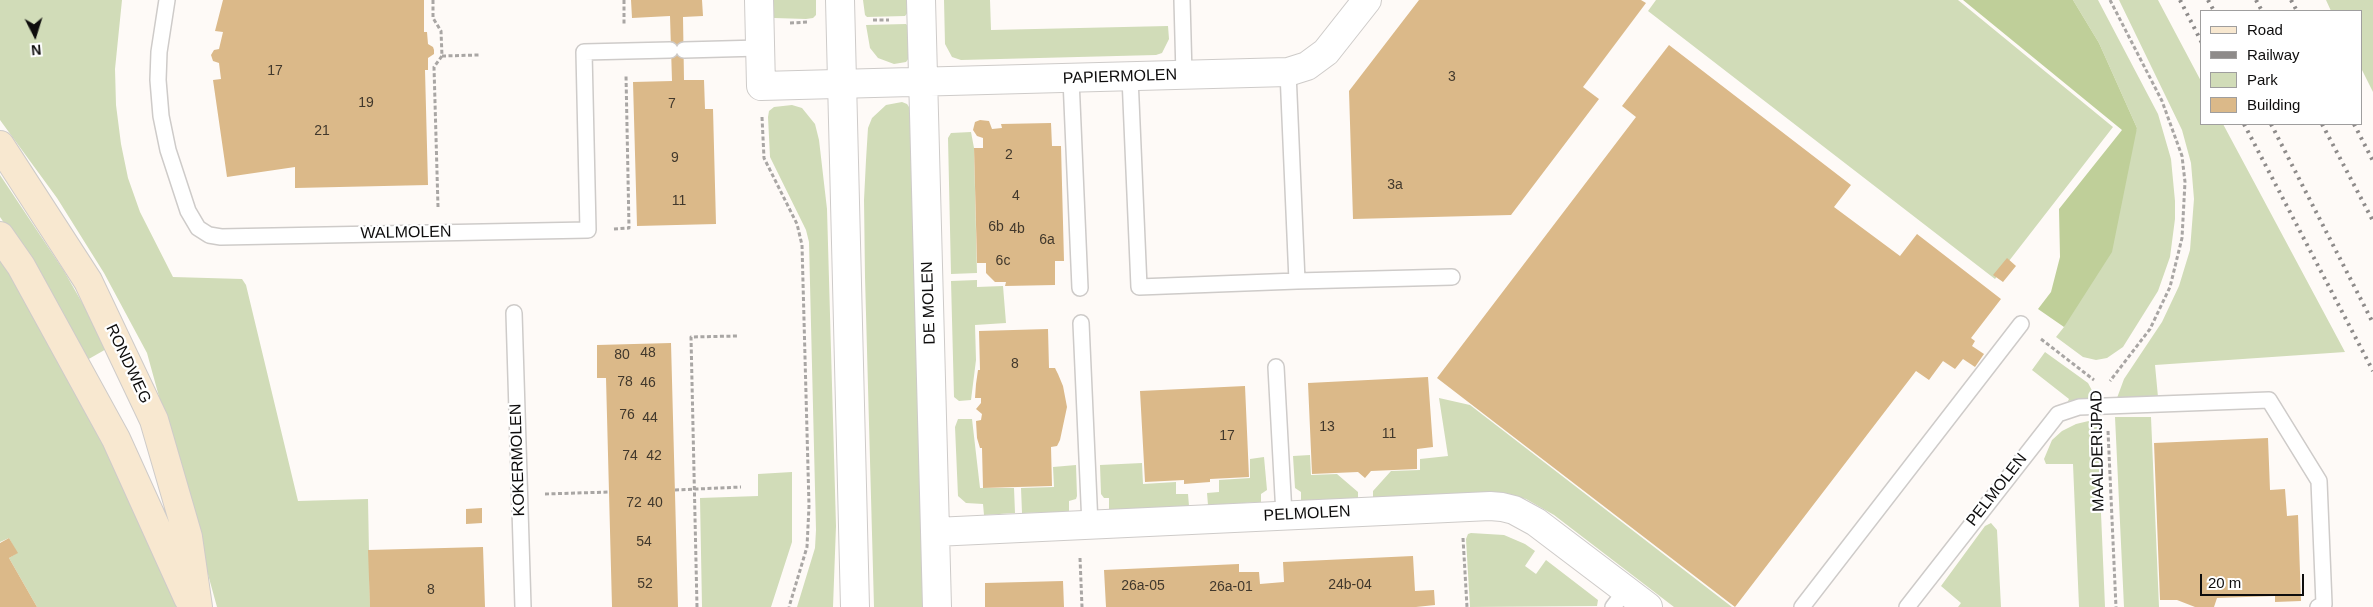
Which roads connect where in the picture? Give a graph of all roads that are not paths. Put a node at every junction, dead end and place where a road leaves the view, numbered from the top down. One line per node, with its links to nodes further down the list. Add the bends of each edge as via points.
1 (167, 0): 7 (lane, WALMOLEN, via 159,52 161,116 176,182 198,228 209,235 222,237 588,230 584,52)
2 (759, 0): 7 (street)
3 (840, 0): 13 (street)
4 (921, 0): 12 (street, DE MOLEN)
5 (1182, 0): 9 (lane)
6 (1367, 0): 8 (street, PAPIERMOLEN, via 1326,52 1307,66)
7 (760, 48): 13 (street, via 761,86)
8 (1288, 72): 9 (street, PAPIERMOLEN); 17 (lane)
9 (1184, 75): 10 (street, PAPIERMOLEN)
10 (1130, 77): 11 (street, PAPIERMOLEN); 17 (lane, via 1139,287)
11 (1071, 78): 12 (street, PAPIERMOLEN); 18 (lane)
12 (923, 83): 13 (street, PAPIERMOLEN); 25 (street, DE MOLEN)
13 (843, 84): 30 (street)
14 (0, 145): 28 (main road, RONDWEG, via 88,281 154,420 188,537)
15 (0, 236): 27 (main road, via 21,266 116,439)
16 (1452, 277): 17 (lane)
17 (1297, 281)
18 (1080, 288)
19 (514, 313): 29 (lane, KOKERMOLEN)
20 (1081, 323): 24 (lane)
21 (2021, 324): 33 (lane)
22 (1276, 367): 23 (lane)
23 (1284, 515): 24 (street, PELMOLEN); 26 (street, PELMOLEN, via 1502,507 1526,516)
24 (1084, 525): 25 (street, PELMOLEN)
25 (935, 532): 31 (street, DE MOLEN)
26 (1619, 599): 32 (street, PELMOLEN)
27 (191, 607)
28 (198, 607)
29 (523, 607)
30 (855, 607)
31 (936, 607)
32 (1648, 607)
33 (1802, 607)
34 (1907, 607): 35 (lane, PELMOLEN, via 2052,418 2064,410 2269,400 2319,481 2324,604)
35 (2318, 607)

